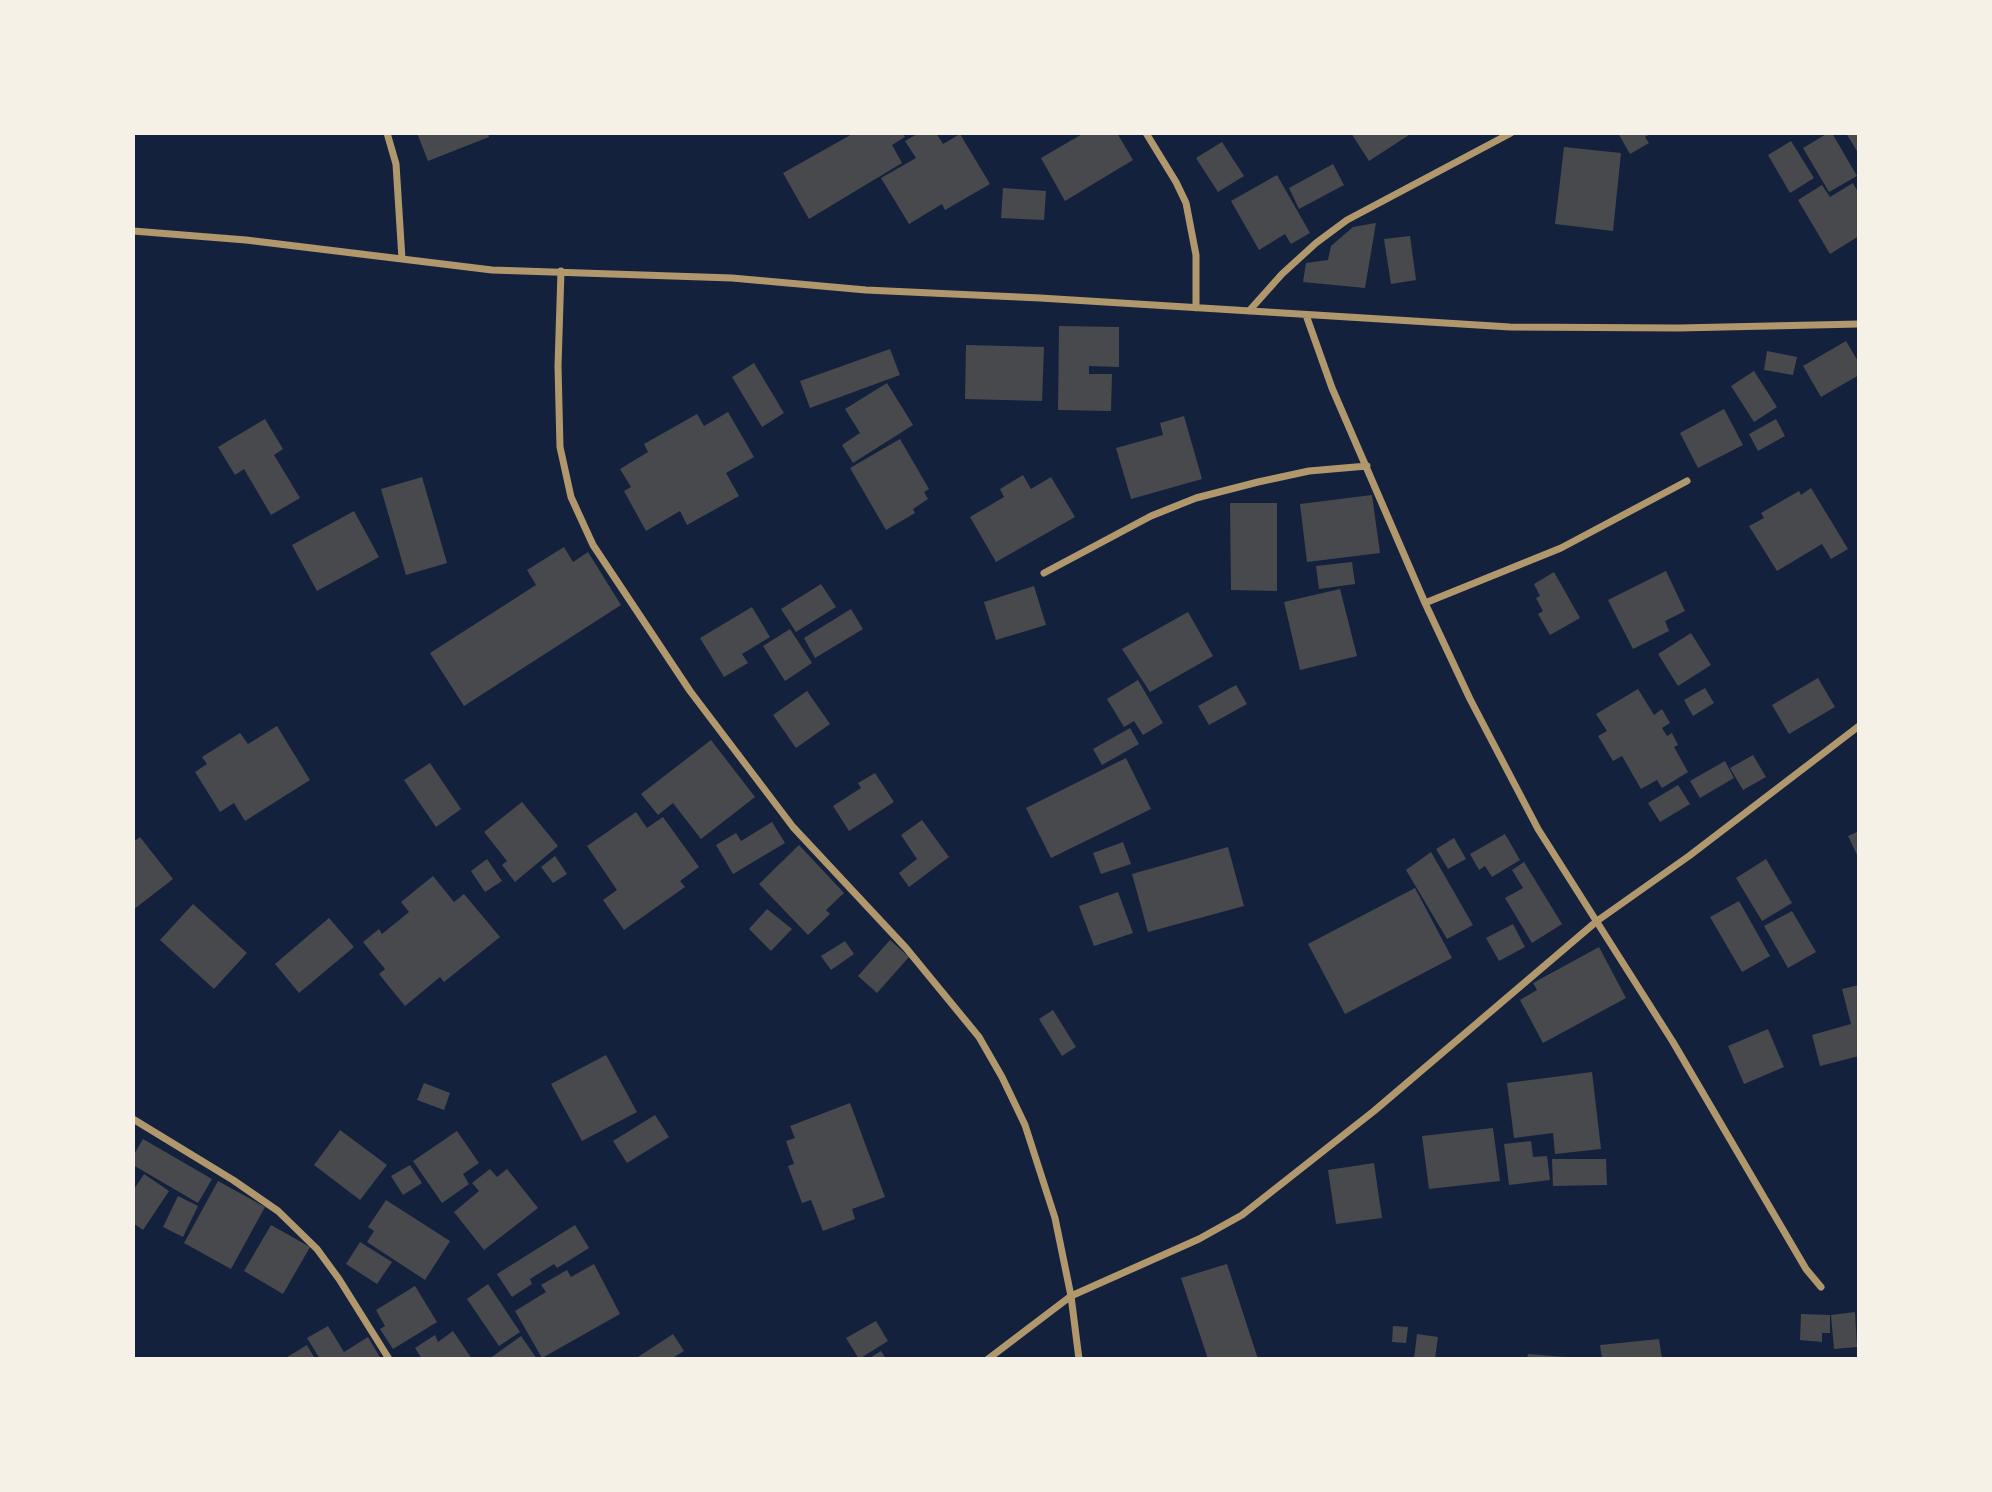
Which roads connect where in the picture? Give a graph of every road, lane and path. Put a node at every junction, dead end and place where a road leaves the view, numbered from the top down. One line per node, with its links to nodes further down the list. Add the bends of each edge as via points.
1 (387, 133): 5 (street, via 396,164)
2 (1146, 133): 7 (street, via 1186,203 1196,255)
3 (1511, 133): 8 (street, via 1347,220 1315,243)
4 (133, 231): 5 (street)
5 (402, 259): 6 (street, via 492,270)
6 (561, 271): 7 (street); 19 (street, via 560,447 571,497 593,545 690,691 793,827 906,948 979,1037 1024,1125 1055,1218)
7 (1196, 308): 8 (street)
8 (1249, 311): 9 (street)
9 (1306, 315): 10 (street, via 1510,327); 11 (street)
10 (1859, 324)
11 (1367, 466): 13 (street, via 1309,471 1196,498 1151,516); 14 (street)
12 (1687, 481): 14 (street, via 1561,548)
13 (1044, 573)
14 (1425, 603): 16 (street, via 1538,829)
15 (1859, 726): 16 (street)
16 (1597, 921): 18 (street); 19 (street, via 1374,1111 1242,1215)
17 (133, 1119): 20 (street, via 278,1211 317,1249)
18 (1821, 1287)
19 (1071, 1296): 21 (street); 22 (street)
20 (389, 1359)
21 (988, 1359)
22 (1079, 1359)

